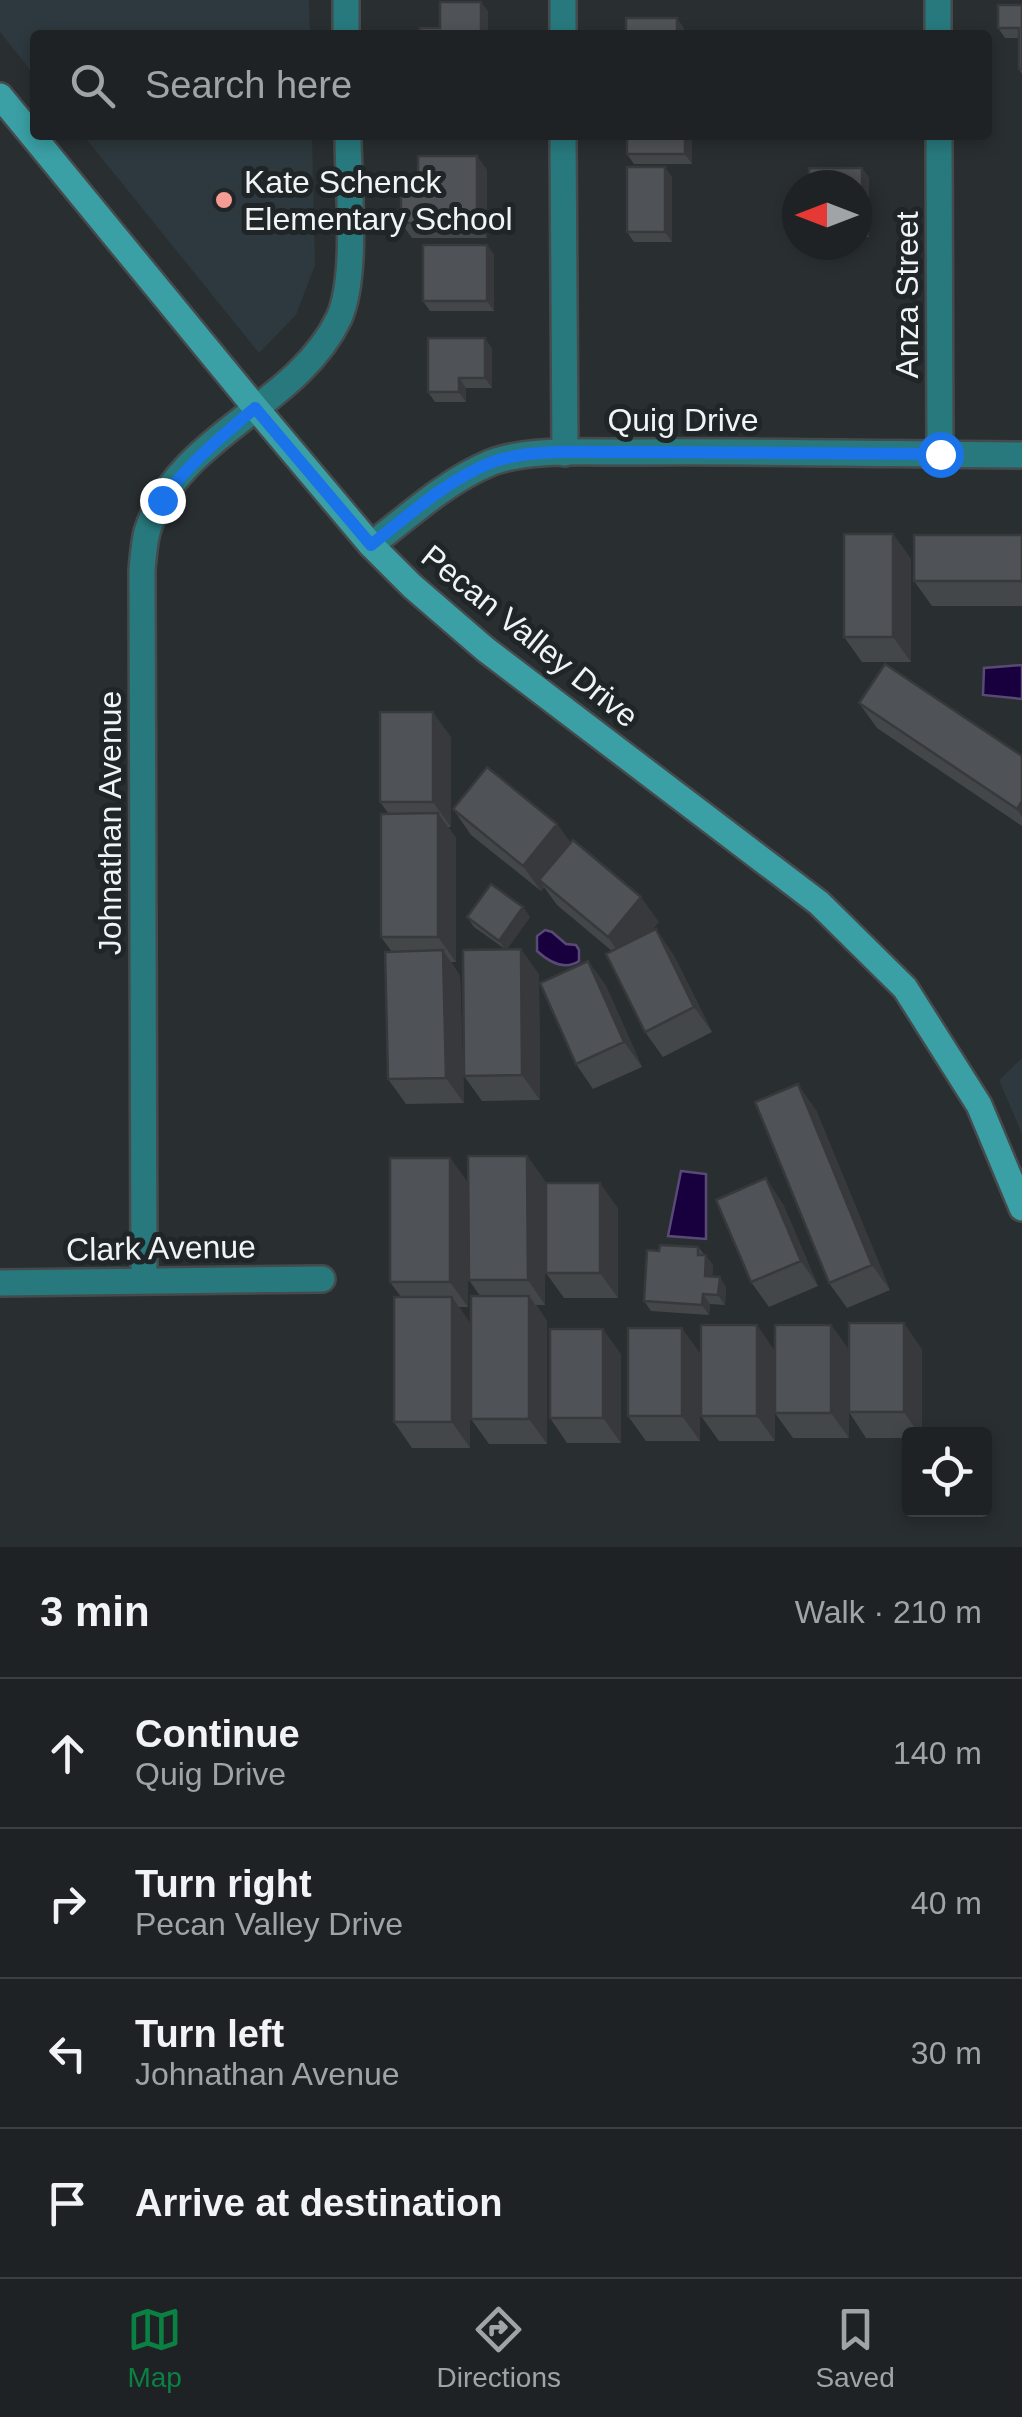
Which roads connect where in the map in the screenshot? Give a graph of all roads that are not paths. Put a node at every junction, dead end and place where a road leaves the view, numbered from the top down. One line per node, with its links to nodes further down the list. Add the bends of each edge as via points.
1 (346, 0): 4 (street)
2 (562, 0): 5 (street)
3 (938, 0): 6 (street)
4 (346, 30)
5 (563, 30)
6 (938, 30)
7 (0, 96): 8 (main road, Pecan Valley Drive)
8 (30, 133)
9 (36, 140): 13 (main road, Pecan Valley Drive)
10 (348, 140): 13 (street, Johnathan Avenue, via 350,256 340,316 292,380)
11 (563, 140): 14 (street)
12 (939, 140): 15 (street, Anza Street)
13 (255, 408): 17 (main road, Pecan Valley Drive); 20 (street, Johnathan Avenue, via 170,488 147,533 142,570)
14 (565, 453): 15 (street, Quig Drive); 17 (street, Quig Drive, via 489,464 440,491)
15 (940, 454): 16 (street, Quig Drive)
16 (1022, 454)
17 (371, 545): 18 (main road, Pecan Valley Drive, via 485,648 819,903 905,988 979,1105)
18 (1022, 1208)
19 (322, 1279): 20 (street, Clark Avenue)
20 (144, 1280): 21 (street, Clark Avenue)
21 (0, 1283)

